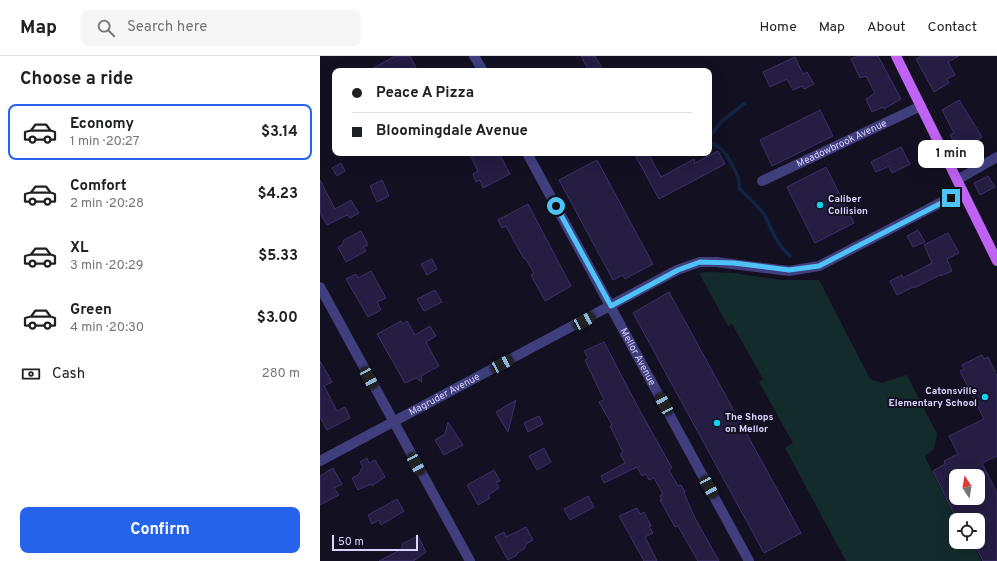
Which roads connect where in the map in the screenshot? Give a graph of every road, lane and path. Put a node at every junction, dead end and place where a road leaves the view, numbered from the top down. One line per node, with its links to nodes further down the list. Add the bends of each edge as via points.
1 (474, 56): 3 (street)
2 (896, 56): 4 (main road)
3 (480, 68)
4 (922, 106): 7 (main road); 8 (street, Meadowbrook Avenue)
5 (529, 156): 12 (street, Mellor Avenue)
6 (997, 157): 7 (street)
7 (957, 180): 9 (main road)
8 (762, 181)
9 (963, 192): 10 (main road); 12 (street, Magruder Avenue, via 819,266 789,270 734,263 700,262 678,270)
10 (997, 261)
11 (320, 287): 13 (street)
12 (611, 306): 13 (street, Magruder Avenue); 16 (street, Mellor Avenue)
13 (393, 422): 14 (street, Magruder Avenue); 15 (street)
14 (320, 461)
15 (470, 561)
16 (749, 561)

